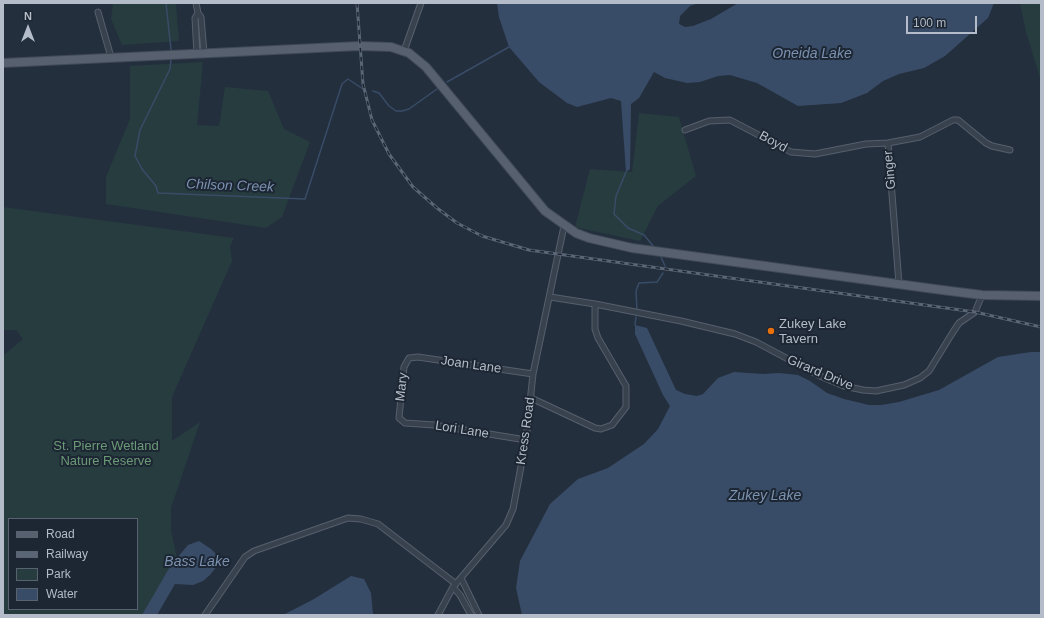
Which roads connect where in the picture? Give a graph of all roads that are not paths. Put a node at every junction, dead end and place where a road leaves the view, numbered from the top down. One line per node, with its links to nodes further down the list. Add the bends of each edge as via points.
1 (196, 3): 5 (street, via 198,13 195,18)
2 (421, 3): 4 (street)
3 (98, 12): 6 (street)
4 (404, 51): 5 (main road, via 381,46); 11 (main road, via 429,71 536,203)
5 (201, 54): 6 (main road)
6 (111, 57): 7 (main road)
7 (3, 63)
8 (685, 130): 9 (street, Boyd, via 709,121 730,120 783,149 801,154 825,153 866,144)
9 (888, 143): 10 (street, Ginger, via 920,137 953,120 958,120 986,143); 12 (street, Ginger)
10 (1010, 150)
11 (564, 226): 12 (main road, via 589,238 625,247); 15 (street, Kress Road)
12 (899, 284): 13 (main road)
13 (982, 295): 14 (main road); 16 (street, Girard Drive, via 974,312 959,323 929,371 904,386 876,391 844,386 735,334)
14 (1041, 296)
15 (550, 298): 16 (street, Girard Drive); 18 (street, Kress Road)
16 (595, 304): 19 (street, via 595,329 626,386 626,407 612,424 601,429)
17 (409, 358): 18 (street, Joan Lane, via 418,357); 20 (street, Mary, via 404,367)
18 (533, 374): 19 (street, Kress Road)
19 (531, 398): 21 (street, Kress Road)
20 (399, 418): 21 (street, Lori Lane, via 405,423 434,425)
21 (526, 440): 22 (street, Kress Road, via 514,503 506,525)
22 (461, 578): 23 (street, Kress Road); 27 (street)
23 (454, 585): 24 (street, via 378,524 348,518 246,556); 25 (street, Kress Road); 26 (street)
24 (205, 615)
25 (438, 615)
26 (471, 615)
27 (479, 615)

